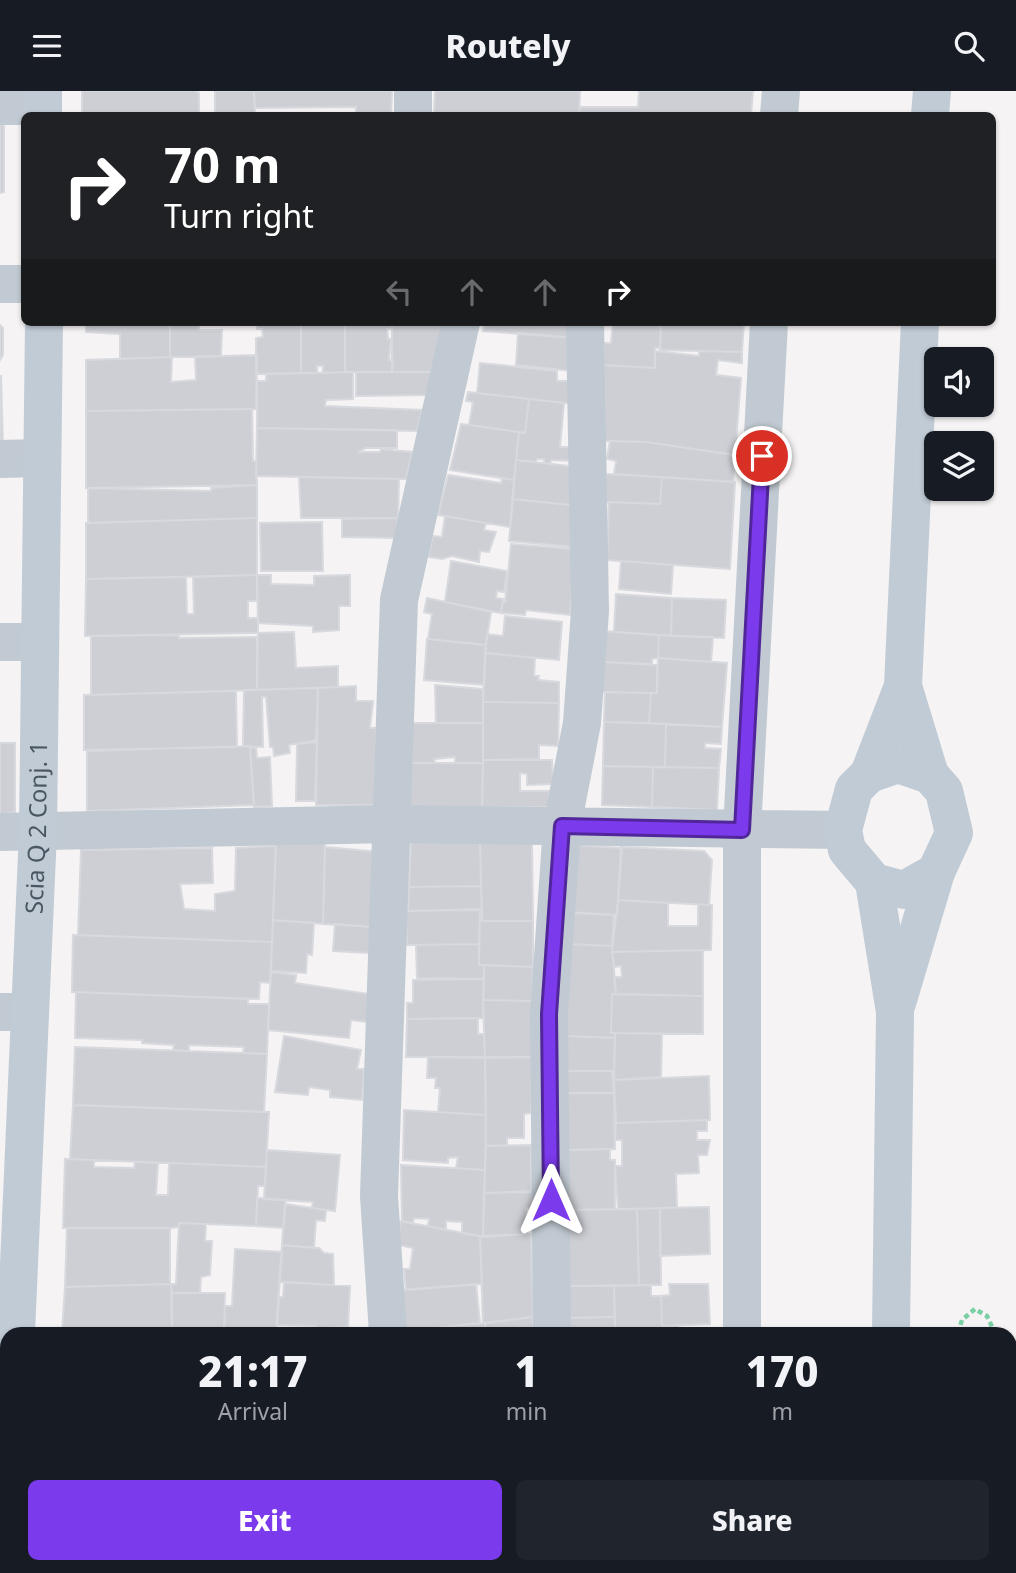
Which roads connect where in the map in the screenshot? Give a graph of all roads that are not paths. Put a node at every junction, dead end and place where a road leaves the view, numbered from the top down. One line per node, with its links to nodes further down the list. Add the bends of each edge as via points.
1 (413, 91): 6 (street)
2 (781, 91): 7 (street)
3 (932, 91): 8 (street)
4 (43, 104): 5 (street)
5 (0, 106)
6 (413, 112)
7 (779, 112)
8 (930, 112)
9 (0, 284): 10 (street)
10 (21, 284)
11 (44, 326): 16 (street, Scia Q 2 Conj. 1)
12 (460, 326): 23 (street, via 399,600)
13 (585, 326): 24 (street, via 590,611 582,723)
14 (769, 326): 25 (street)
15 (920, 326): 20 (street)
16 (41, 458): 17 (street); 19 (street, Scia Q 2 Conj. 1)
17 (0, 459)
18 (0, 642): 19 (street)
19 (40, 642): 28 (street, Scia Q 2 Conj. 1)
20 (903, 686): 21 (street); 22 (street)
21 (869, 774): 22 (street, via 898,764); 26 (street, via 854,789)
22 (930, 775): 29 (street, via 944,791 954,833)
23 (392, 824): 24 (street); 28 (street); 35 (street, via 379,1196)
24 (562, 826): 25 (street); 36 (street, via 549,1014)
25 (742, 830): 26 (street); 37 (street)
26 (843, 830): 30 (street, via 847,850)
27 (0, 832): 28 (street)
28 (38, 832): 31 (street, Scia Q 2 Conj. 1)
29 (936, 872): 30 (street, via 904,890); 32 (street)
30 (874, 882): 32 (street)
31 (15, 1012): 33 (street, Scia Q 2 Conj. 1)
32 (895, 1012): 38 (street)
33 (10, 1197): 34 (street, Scia Q 2 Conj. 1)
34 (16, 1327)
35 (388, 1327)
36 (552, 1327)
37 (742, 1327)
38 (891, 1327)

